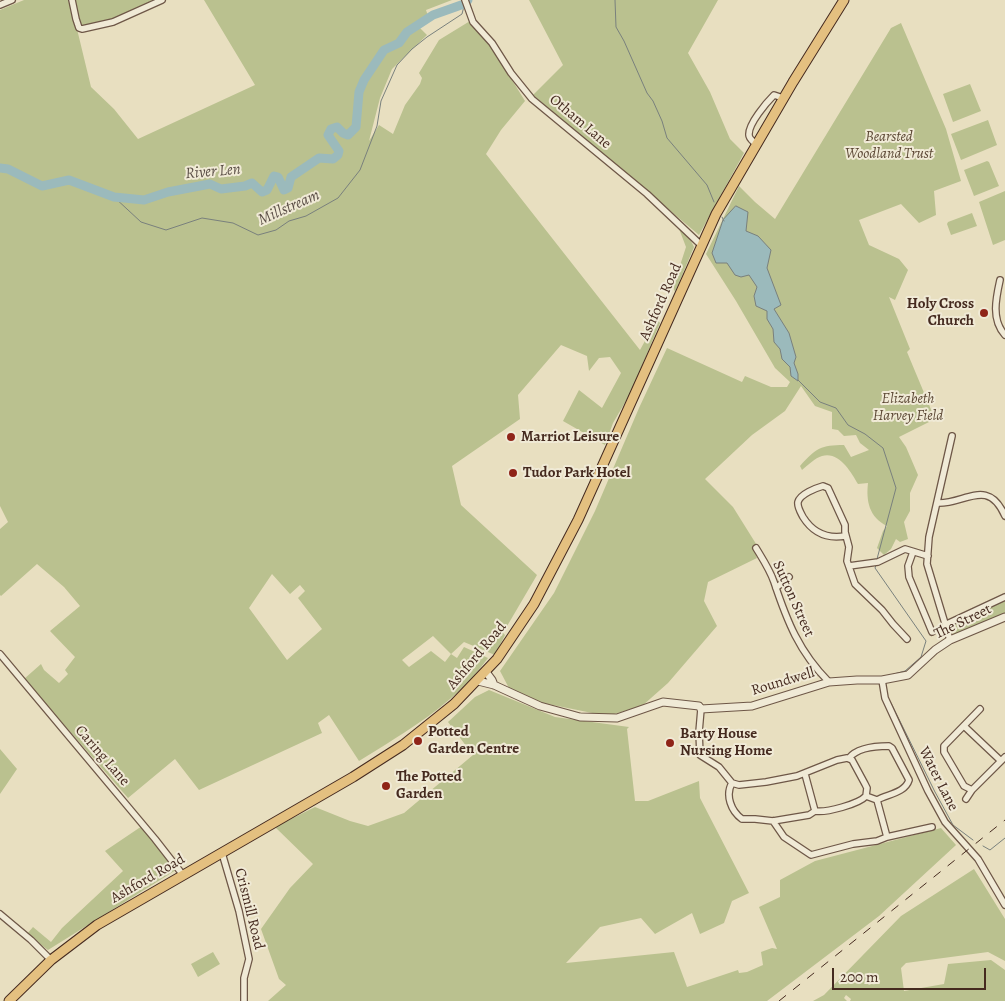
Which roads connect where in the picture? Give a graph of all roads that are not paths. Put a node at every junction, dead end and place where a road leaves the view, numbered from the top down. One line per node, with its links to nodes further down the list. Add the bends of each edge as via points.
1 (12, 0): 6 (street)
2 (72, 0): 3 (street, via 79,28 82,29 113,22)
3 (162, 0)
4 (844, 0): 7 (main road, Ashford Road)
5 (466, 3): 9 (street, Otham Lane, via 473,22 532,99 647,194)
6 (0, 5)
7 (783, 98): 8 (main road, Ashford Road); 8 (street, via 774,95 751,126 748,134)
8 (756, 144): 9 (main road, Ashford Road)
9 (702, 245): 29 (main road, Ashford Road, via 566,546 524,621)
10 (1000, 280): 11 (street, via 994,303)
11 (1005, 336)
12 (952, 436): 13 (street)
13 (938, 503): 14 (street, via 946,504 981,494 998,504); 18 (street, via 929,537)
14 (1005, 515)
15 (845, 536): 15 (street, via 831,537 815,531 799,510 801,497 823,486 828,488 844,524); 19 (street, via 849,547)
16 (756, 548): 21 (street, Sutton Street)
17 (913, 552): 18 (street); 19 (street, via 905,549 878,562); 25 (street, via 908,566 909,577)
18 (928, 556): 24 (street, via 927,564)
19 (849, 566): 26 (street, via 855,584)
20 (789, 577): 21 (street)
21 (776, 588): 32 (street, Sutton Street, via 804,653)
22 (1005, 598): 24 (street)
23 (1005, 617): 27 (street, The Street)
24 (946, 624): 27 (street)
25 (932, 632)
26 (907, 639)
27 (950, 640): 30 (street, The Street, via 908,675)
28 (0, 654): 50 (street, Caring Lane)
29 (486, 672): 31 (main road, Ashford Road); 33 (street)
30 (882, 680): 32 (street, Roundwell); 51 (street, Water Lane, via 885,698 945,822 978,859)
31 (478, 681): 33 (street, Roundwell); 49 (main road, Ashford Road, via 433,723 385,757)
32 (829, 682): 34 (street, Roundwell, via 752,706)
33 (494, 685): 34 (street, Roundwell, via 540,706 580,717 617,718 662,702)
34 (702, 709): 40 (street, via 700,755 719,767)
35 (980, 710): 36 (street)
36 (964, 726): 38 (street); 41 (street, via 944,746 944,752 964,786)
37 (849, 758): 39 (street); 42 (street, via 865,784); 44 (street, via 866,749 892,748 909,782 906,787)
38 (1003, 759): 41 (street)
39 (805, 774): 40 (street, via 751,785); 45 (street)
40 (732, 783): 46 (street, via 728,795 739,817)
41 (972, 790): 43 (street)
42 (866, 796): 44 (street); 45 (street, via 854,803)
43 (966, 799)
44 (877, 800): 48 (street)
45 (815, 810): 46 (street)
46 (773, 821): 48 (street, via 784,837 811,855)
47 (932, 827): 48 (street)
48 (887, 837)
49 (222, 853): 50 (main road, Ashford Road); 55 (street, Crismill Road, via 249,959 244,978)
50 (183, 875): 53 (main road, Ashford Road, via 110,917)
51 (1005, 905)
52 (0, 914): 53 (street)
53 (50, 960): 54 (main road, Ashford Road)
54 (9, 1001)
55 (244, 1001)

